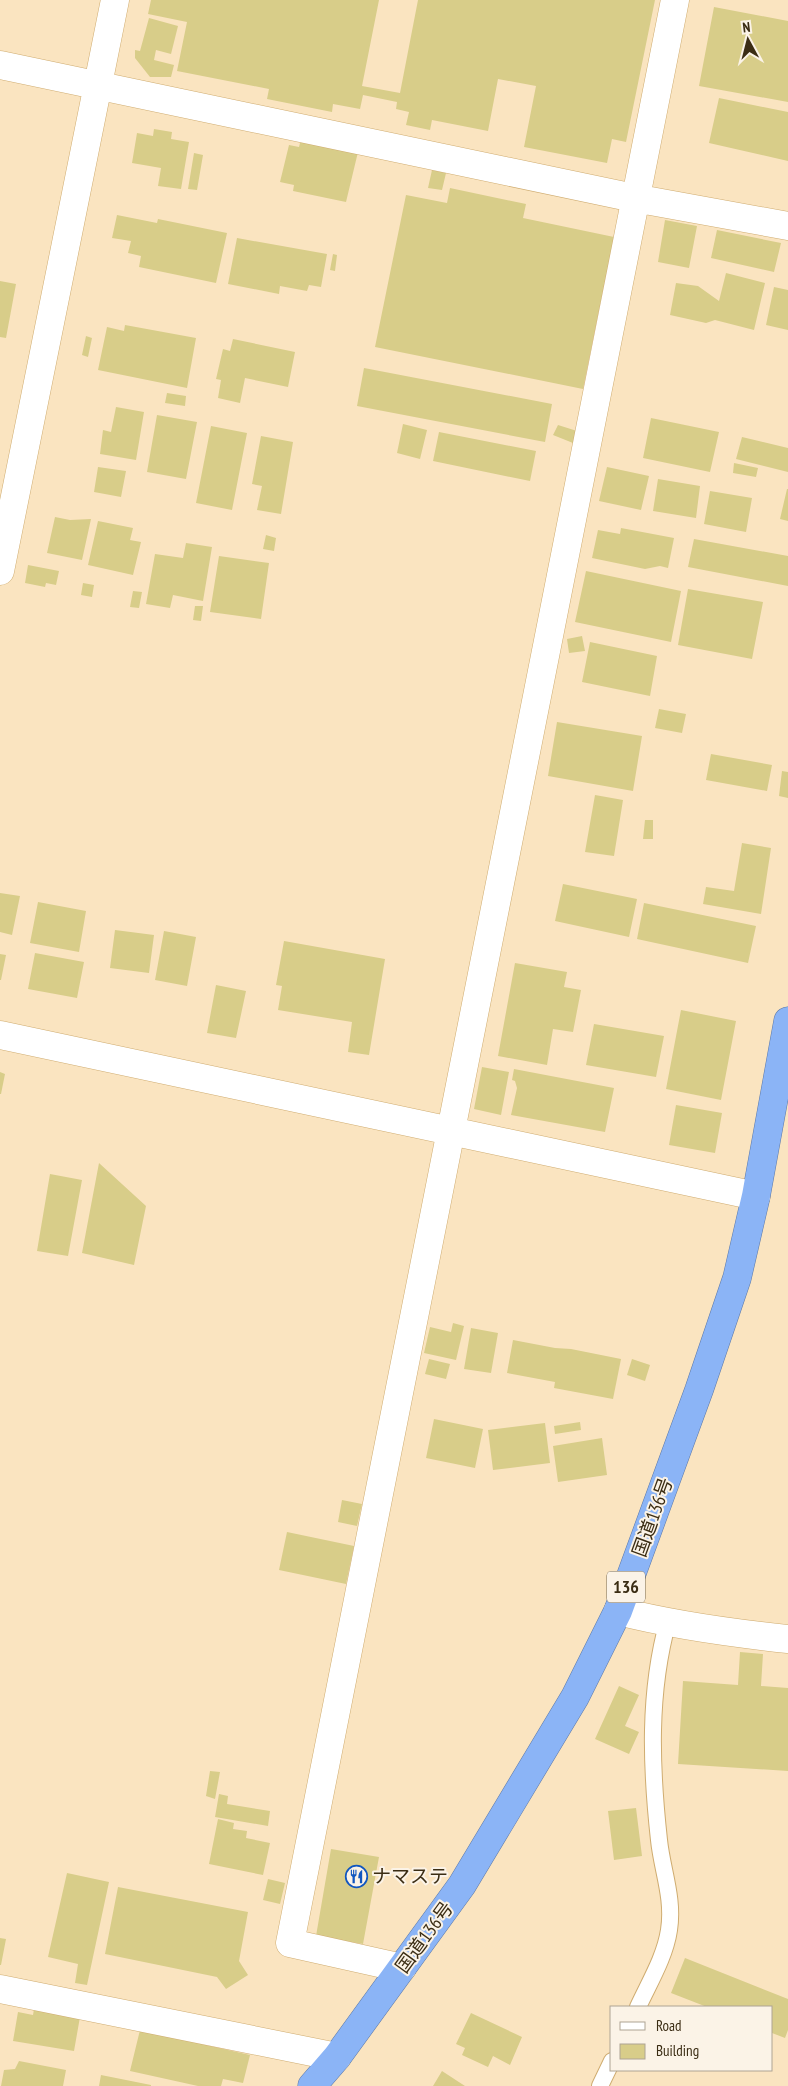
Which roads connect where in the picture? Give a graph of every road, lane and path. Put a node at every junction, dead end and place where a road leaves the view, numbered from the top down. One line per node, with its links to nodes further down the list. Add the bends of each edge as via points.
1 (115, 0): 4 (street)
2 (675, 0): 5 (street)
3 (0, 65): 4 (street)
4 (98, 86): 5 (street); 7 (street)
5 (634, 198): 6 (street); 10 (street)
6 (788, 226)
7 (0, 570)
8 (788, 1021): 11 (highway, 国道136号 / 136)
9 (0, 1035): 10 (street)
10 (451, 1131): 11 (street); 15 (street, via 290,1943)
11 (756, 1196): 12 (highway, 国道136号 / 136, via 738,1278)
12 (618, 1610): 13 (street); 15 (highway, 国道136号 / 136, via 575,1696 462,1885)
13 (668, 1621): 14 (street, via 722,1632); 17 (lane, via 652,1711 652,1756 660,1852 670,1898 669,1931)
14 (788, 1639)
15 (402, 1968): 18 (highway, 国道136号 / 136)
16 (0, 1989): 18 (street)
17 (638, 2006)
18 (336, 2056): 20 (highway, 国道136号 / 136)
19 (610, 2065): 21 (lane)
20 (312, 2086)
21 (600, 2086)

